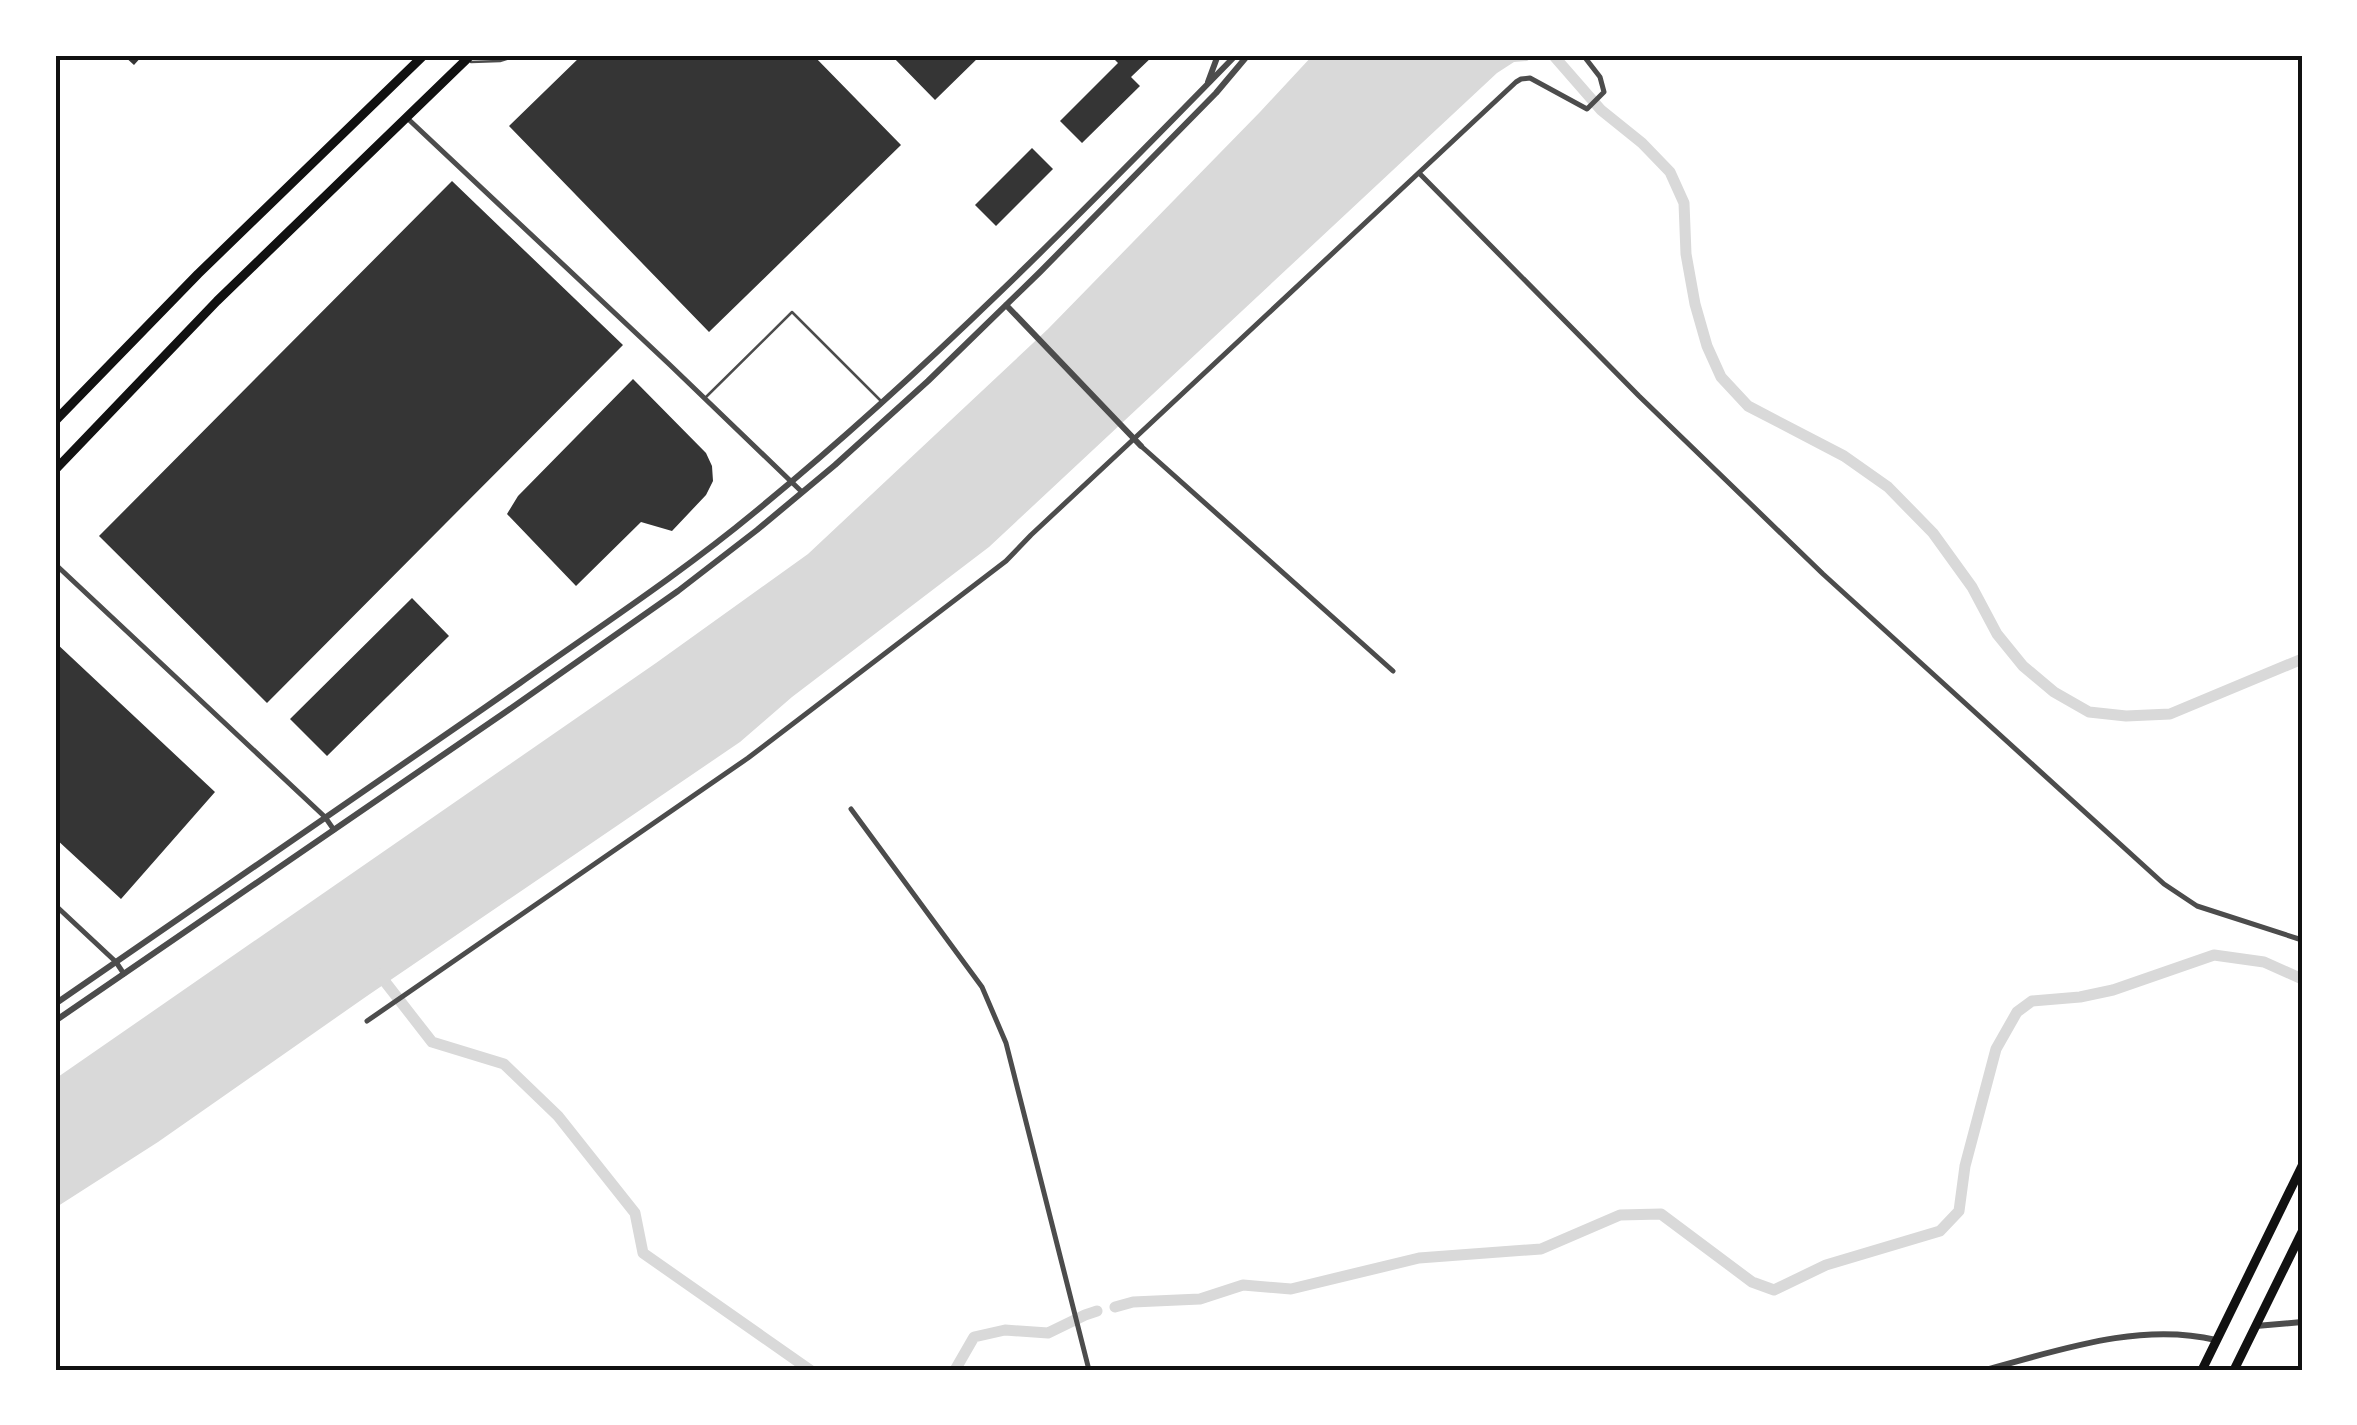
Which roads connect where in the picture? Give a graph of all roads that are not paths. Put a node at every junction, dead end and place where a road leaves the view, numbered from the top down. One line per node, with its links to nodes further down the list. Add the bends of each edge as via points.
1 (424, 55): 16 (main road)
2 (513, 55): 9 (lane)
3 (520, 55): 9 (lane)
4 (1218, 55): 10 (street)
5 (1236, 55): 10 (street)
6 (1583, 55): 12 (street, via 1604,92 1587,109 1522,78)
7 (1248, 57): 13 (street)
8 (468, 58): 9 (lane); 11 (main road)
9 (508, 59)
10 (1206, 86): 15 (street)
11 (406, 118): 14 (street); 18 (main road)
12 (1420, 174): 27 (street, via 1823,574 2164,884 2197,906); 32 (street, via 1006,561 748,758)
13 (1006, 304): 17 (street); 20 (street)
14 (704, 398): 15 (lane, via 792,312); 19 (street)
15 (882, 403): 19 (street)
16 (55, 422)
17 (1141, 446): 22 (street)
18 (55, 470)
19 (791, 482): 20 (street); 24 (street, via 656,588)
20 (802, 492): 25 (street, via 678,590)
21 (55, 564): 24 (street)
22 (1393, 671)
23 (851, 808): 38 (street, via 982,987 1006,1043)
24 (325, 818): 25 (street); 28 (street)
25 (334, 830): 29 (street)
26 (55, 905): 28 (street)
27 (2302, 940)
28 (116, 962): 29 (street); 30 (street)
29 (124, 974): 31 (street)
30 (55, 1004)
31 (55, 1021)
32 (367, 1021)
33 (2302, 1166): 37 (main road)
34 (2302, 1232): 36 (main road)
35 (2302, 1322): 36 (street)
36 (2256, 1326): 41 (main road)
37 (2216, 1340): 39 (street, via 2175,1333 2112,1339); 40 (main road)
38 (1088, 1370)
39 (1985, 1370)
40 (2202, 1370)
41 (2234, 1370)

